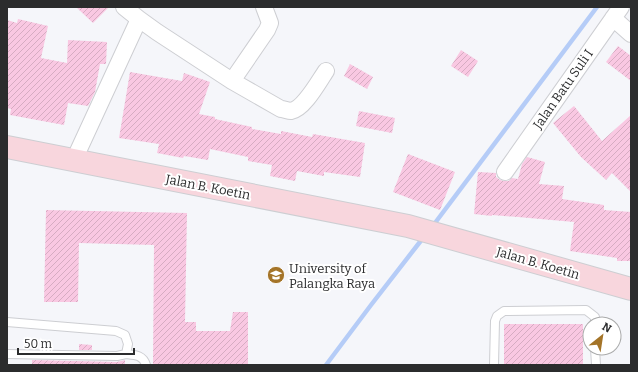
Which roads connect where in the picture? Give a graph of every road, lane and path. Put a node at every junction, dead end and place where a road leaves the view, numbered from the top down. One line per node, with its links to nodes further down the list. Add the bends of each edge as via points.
1 (124, 7): 4 (street)
2 (264, 7): 7 (street, via 270,23)
3 (617, 12): 5 (street); 10 (street, Jalan Batu Suli I)
4 (139, 19): 7 (street); 9 (street)
5 (631, 34)
6 (326, 71): 7 (street, via 300,107 290,111)
7 (232, 82)
8 (7, 147): 9 (street, Jalan B. Koetin)
9 (74, 160): 11 (street, Jalan B. Koetin, via 408,226)
10 (505, 172)
11 (631, 289)
12 (594, 316): 17 (lane, via 586,310 504,311 495,321)
13 (7, 322): 15 (lane, via 116,331 125,335 128,344)
14 (7, 354): 15 (lane)
15 (126, 354): 16 (lane, via 139,356)
16 (146, 365)
17 (494, 365)

